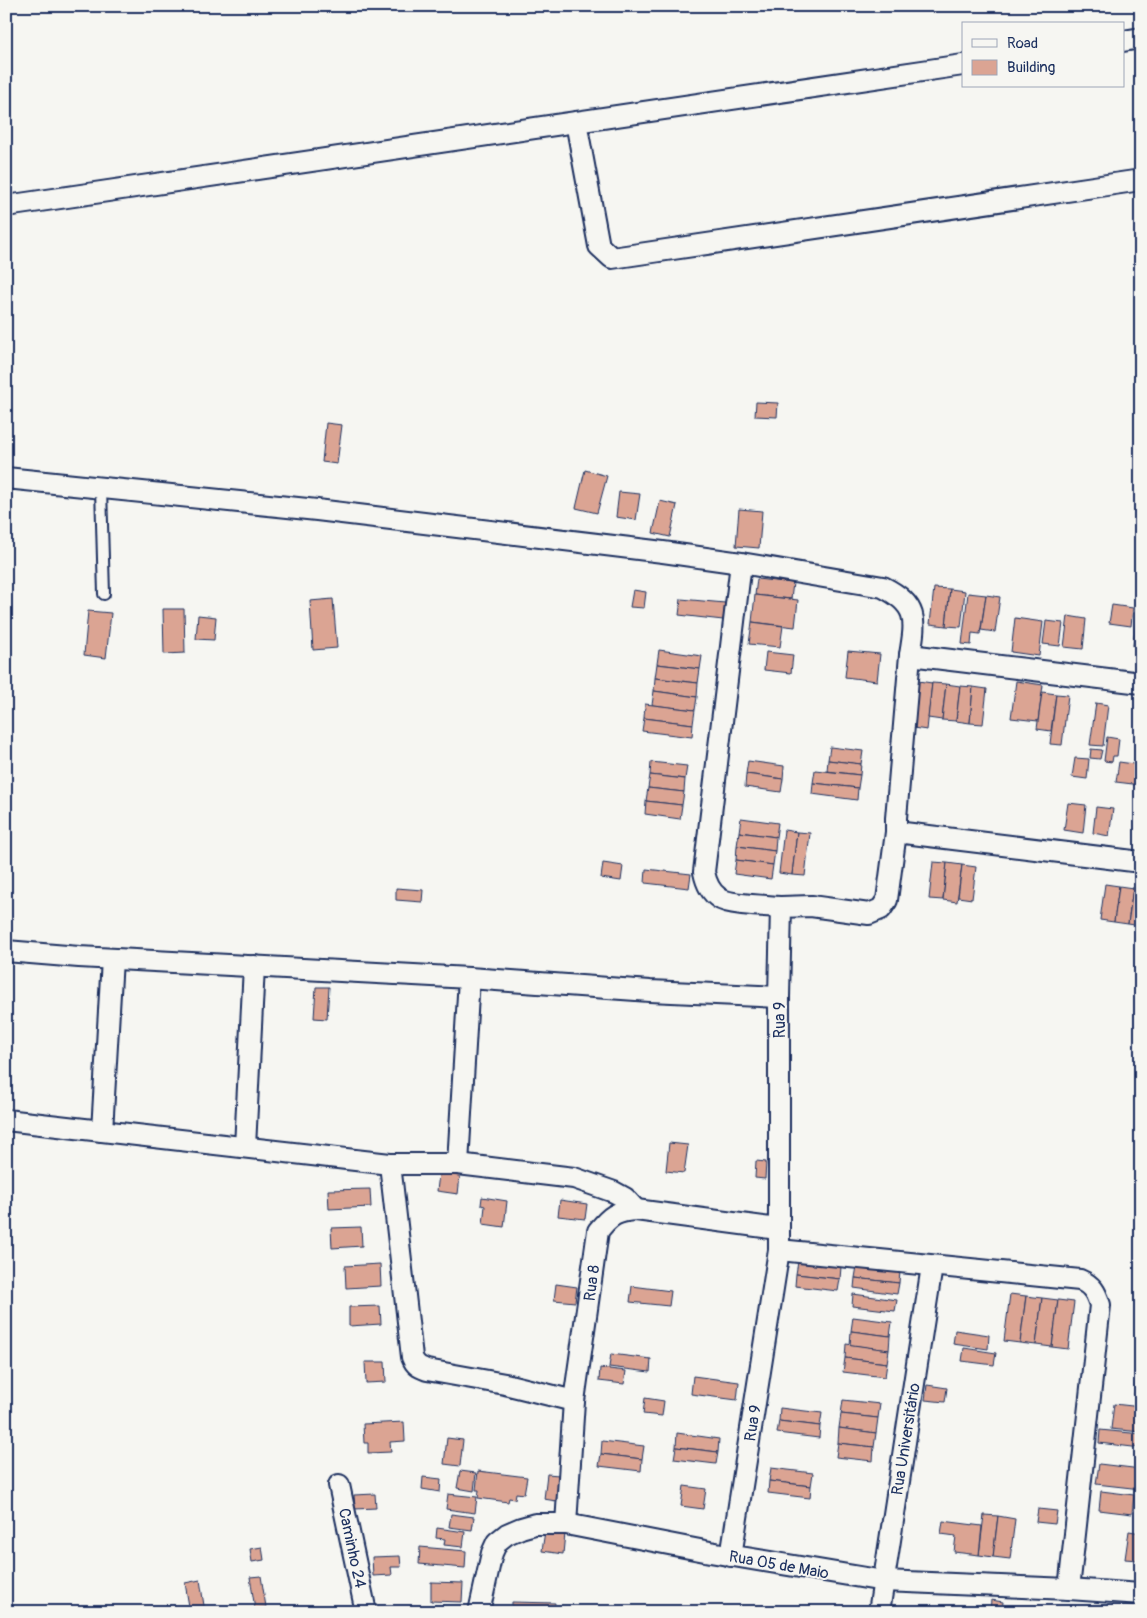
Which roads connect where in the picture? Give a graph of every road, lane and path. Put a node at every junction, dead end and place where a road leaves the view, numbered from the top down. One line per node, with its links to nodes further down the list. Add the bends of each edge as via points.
1 (1141, 38): 2 (street)
2 (1124, 41)
3 (962, 65): 4 (street)
4 (576, 122): 5 (street, via 599,246 612,258); 6 (street)
5 (1141, 180)
6 (6, 206)
7 (6, 478): 8 (street)
8 (101, 488): 9 (street, via 317,510); 10 (lane)
9 (741, 563): 11 (street, via 883,587 895,593 911,609 914,631); 15 (street, via 704,872 711,891 720,900)
10 (104, 594)
11 (910, 655): 12 (street); 13 (street)
12 (1141, 683)
13 (896, 832): 14 (street); 15 (street, via 887,900 881,909 869,914 811,906)
14 (1141, 862)
15 (781, 907): 20 (street, Rua 9)
16 (6, 951): 17 (street)
17 (112, 959): 18 (street); 22 (street)
18 (254, 966): 19 (street); 23 (street)
19 (470, 978): 20 (street); 25 (street)
20 (779, 997): 28 (street, Rua 9)
21 (6, 1120): 22 (street)
22 (102, 1131): 23 (street)
23 (245, 1147): 24 (street)
24 (390, 1164): 25 (street); 32 (street, via 414,1363 427,1370)
25 (458, 1164): 26 (street, via 574,1178)
26 (603, 1188): 27 (street, via 625,1198); 29 (street, Rua 8)
27 (636, 1210): 28 (street); 29 (street, via 614,1214)
28 (778, 1229): 30 (street, Rua 9)
29 (598, 1231): 32 (street, Rua 8)
30 (779, 1250): 31 (street); 35 (street, Rua 9)
31 (932, 1266): 36 (street, Rua Universitário); 37 (street, via 1080,1280 1097,1294 1100,1305)
32 (574, 1401): 34 (street, Rua 8)
33 (339, 1485): 39 (street, Caminho 24)
34 (566, 1524): 35 (street, Rua 05 de Maio); 40 (street, Rua 05 de Maio, via 535,1524 507,1534 498,1542 492,1552)
35 (731, 1556): 36 (street, Rua 05 de Maio)
36 (884, 1582): 37 (street, Rua 05 de Maio); 41 (street, Rua Universitário)
37 (1069, 1589): 38 (street, Rua 05 de Maio)
38 (1141, 1594)
39 (366, 1612)
40 (479, 1612)
41 (879, 1612)

